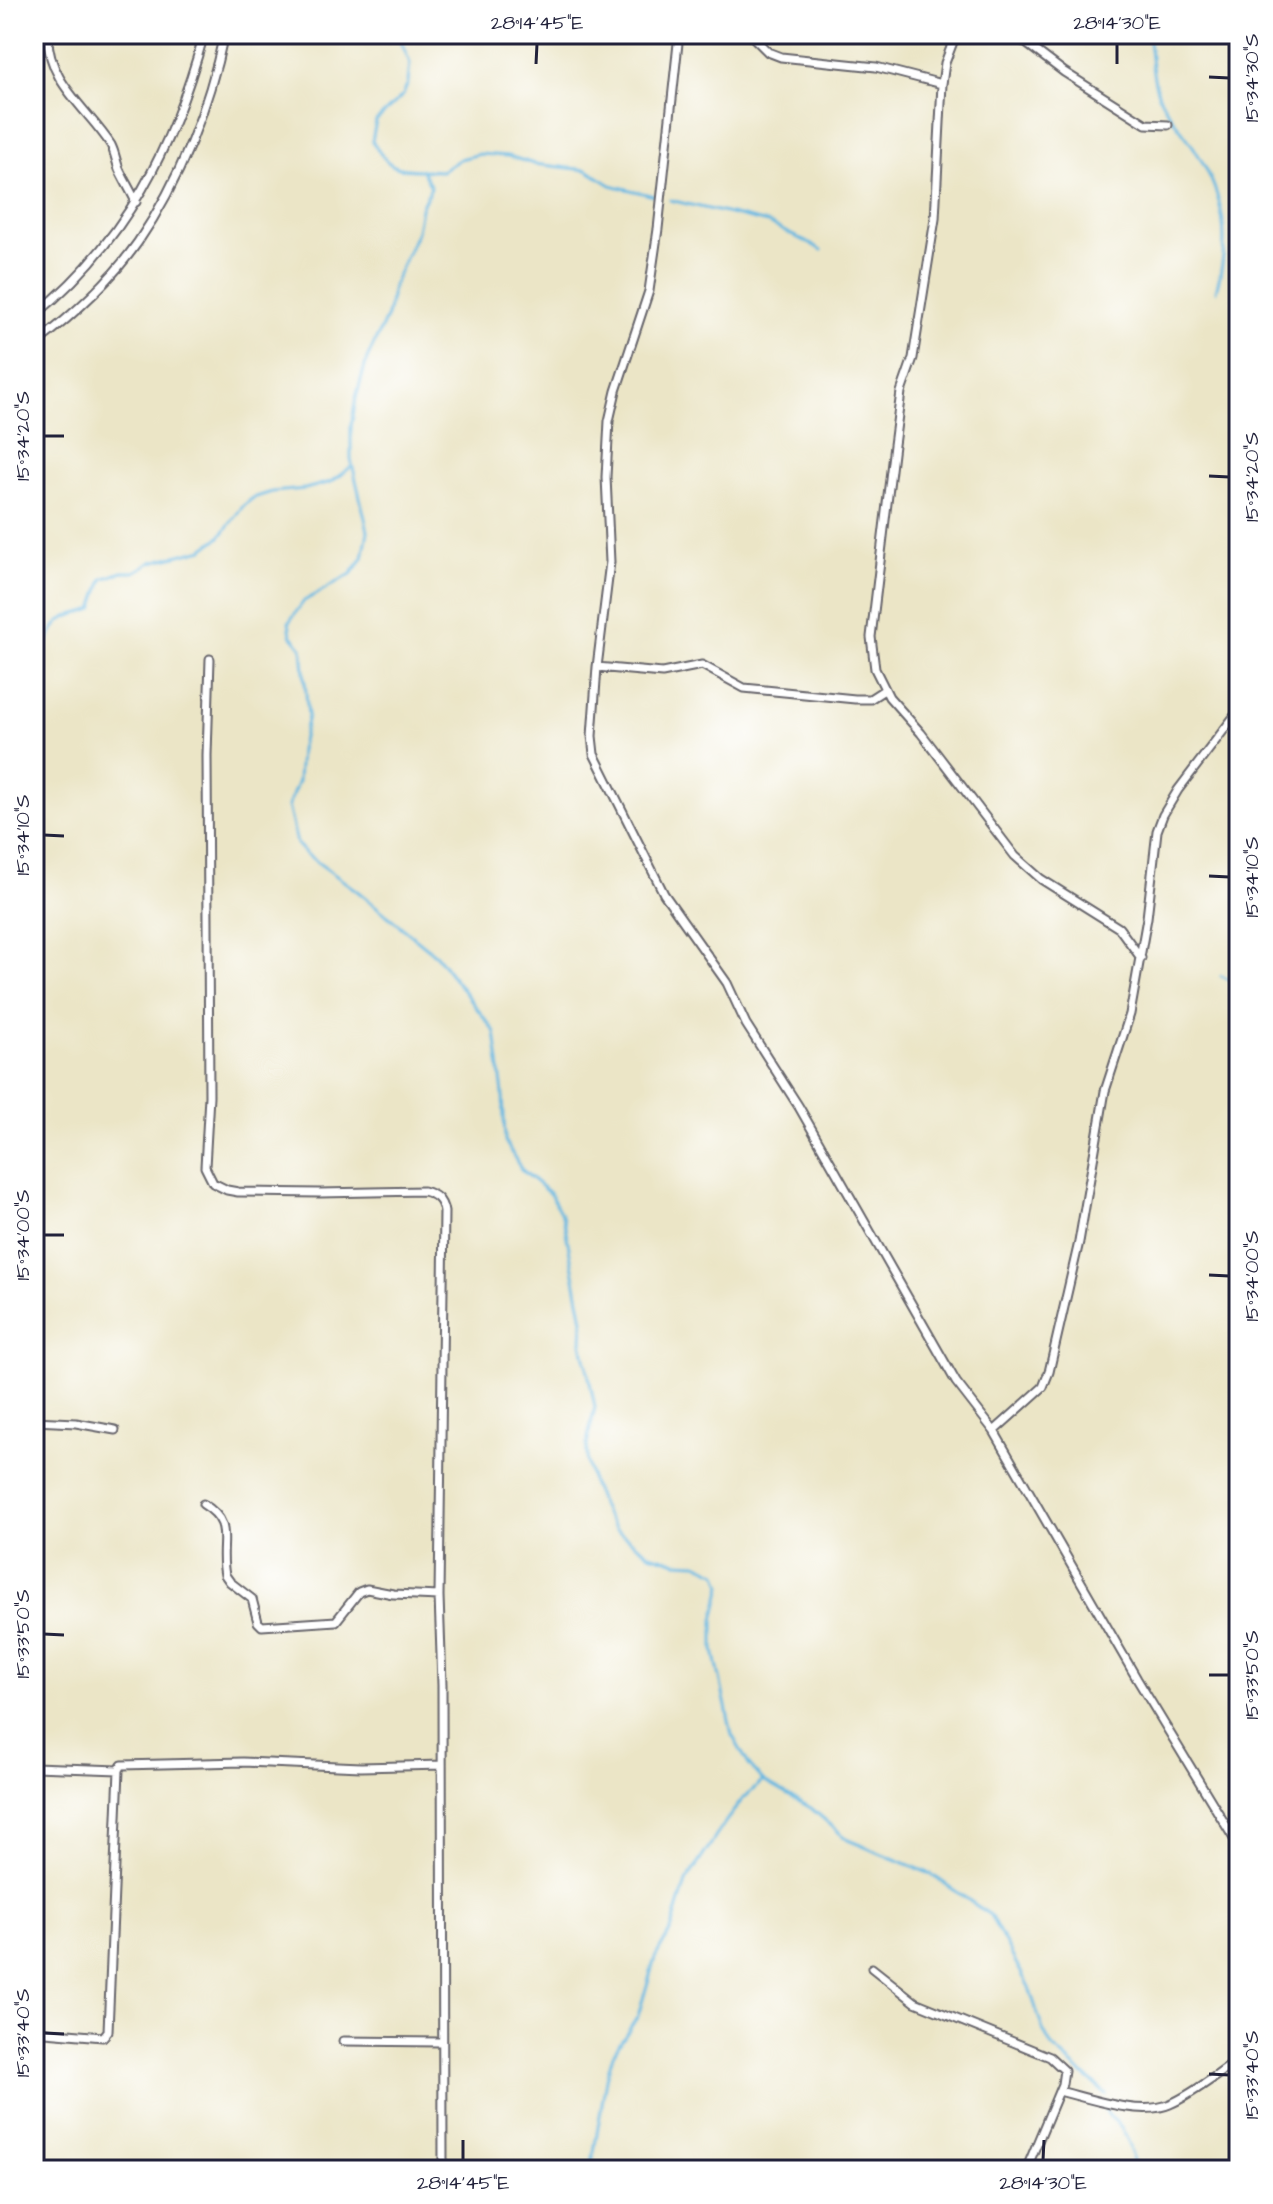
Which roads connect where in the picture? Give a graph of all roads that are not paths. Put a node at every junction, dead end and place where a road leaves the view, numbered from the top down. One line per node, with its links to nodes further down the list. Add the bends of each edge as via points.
1 (48, 34): 10 (street, via 53,66 112,148)
2 (204, 34): 10 (street, via 176,121)
3 (224, 34): 12 (street, via 210,91 183,159 138,243 97,290)
4 (679, 34): 14 (street, via 649,291 609,421 610,562)
5 (750, 34): 8 (street, via 781,57 876,67)
6 (956, 34): 8 (street)
7 (1014, 34): 9 (street, via 1146,124)
8 (942, 84): 15 (street, via 934,229 913,358 901,392 871,637)
9 (1168, 125)
10 (136, 202): 11 (street, via 108,243)
11 (34, 316)
12 (34, 345)
13 (210, 659): 22 (street, via 205,1167 213,1183 227,1190 423,1191 443,1204)
14 (597, 667): 15 (street, via 662,673 702,665 744,688 855,699 870,699); 20 (street, via 594,754 649,866 727,983 956,1382)
15 (884, 690): 17 (street, via 1029,870 1119,928)
16 (1239, 710): 17 (street, via 1163,815 1153,849)
17 (1141, 958): 20 (street, via 1130,1014 1105,1091 1079,1242 1049,1372 1043,1387)
18 (34, 1421): 19 (street)
19 (115, 1430)
20 (994, 1431): 26 (street)
21 (203, 1504): 22 (street, via 223,1522 225,1575 252,1599 262,1626 336,1621 367,1589)
22 (439, 1596): 23 (street)
23 (442, 1765): 25 (street, via 143,1763); 30 (street)
24 (34, 1767): 25 (street)
25 (119, 1770): 28 (street, via 108,2031 103,2037)
26 (1239, 1847)
27 (872, 1968): 32 (street, via 915,2002 1050,2057 1064,2070)
28 (34, 2031)
29 (343, 2041): 30 (street)
30 (441, 2042): 33 (street)
31 (1239, 2060): 32 (street, via 1157,2108)
32 (1059, 2091): 34 (street)
33 (443, 2170)
34 (1026, 2170)

